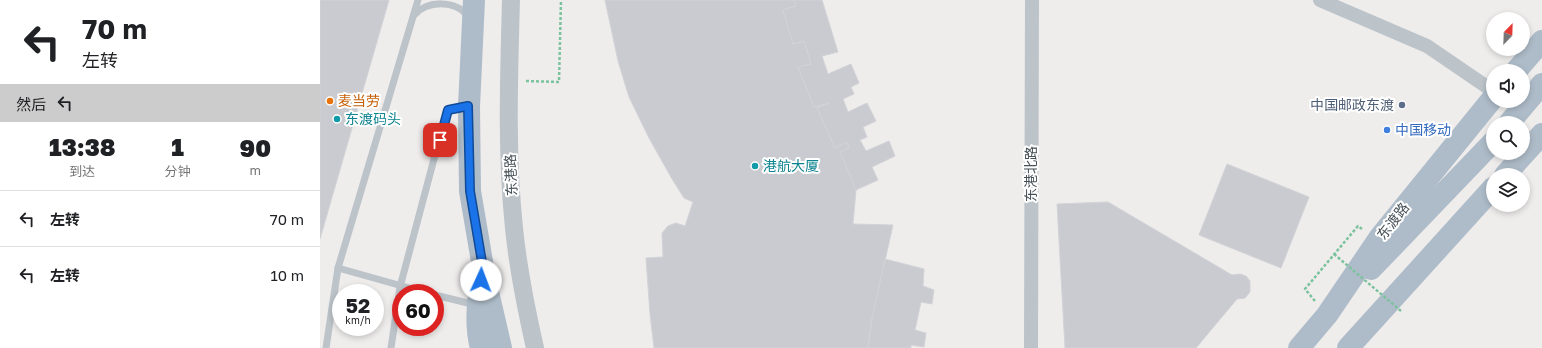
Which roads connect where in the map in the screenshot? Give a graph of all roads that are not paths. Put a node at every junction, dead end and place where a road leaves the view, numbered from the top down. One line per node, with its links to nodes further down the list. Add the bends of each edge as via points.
1 (418, 0): 6 (lane)
2 (474, 0): 7 (main road)
3 (510, 0): 31 (street, 东港路, via 509,156 514,228)
4 (1032, 0): 32 (street, 东港北路)
5 (1320, 0): 11 (street, via 1427,46)
6 (412, 17): 7 (lane, via 427,7 451,4 463,9); 19 (lane)
7 (473, 23): 12 (main road)
8 (1542, 41): 9 (main road)
9 (1522, 64)
10 (1542, 84): 14 (main road)
11 (1486, 86)
12 (468, 106): 20 (main road, via 470,191); 22 (lane, via 448,110)
13 (1486, 107): 25 (main road, 东渡路, via 1380,237)
14 (1515, 116)
15 (1542, 134): 17 (main road)
16 (1486, 149): 25 (main road)
17 (1511, 168)
18 (1486, 196): 34 (main road)
19 (338, 268): 21 (lane); 28 (lane)
20 (483, 268): 24 (main road); 30 (main road)
21 (393, 284)
22 (401, 284)
23 (444, 297): 24 (lane)
24 (477, 305): 27 (main road)
25 (1326, 315): 33 (main road, 东渡路)
26 (393, 336): 29 (lane)
27 (476, 344)
28 (326, 348)
29 (391, 348)
30 (501, 348)
31 (535, 348)
32 (1031, 348)
33 (1299, 348)
34 (1348, 348)

